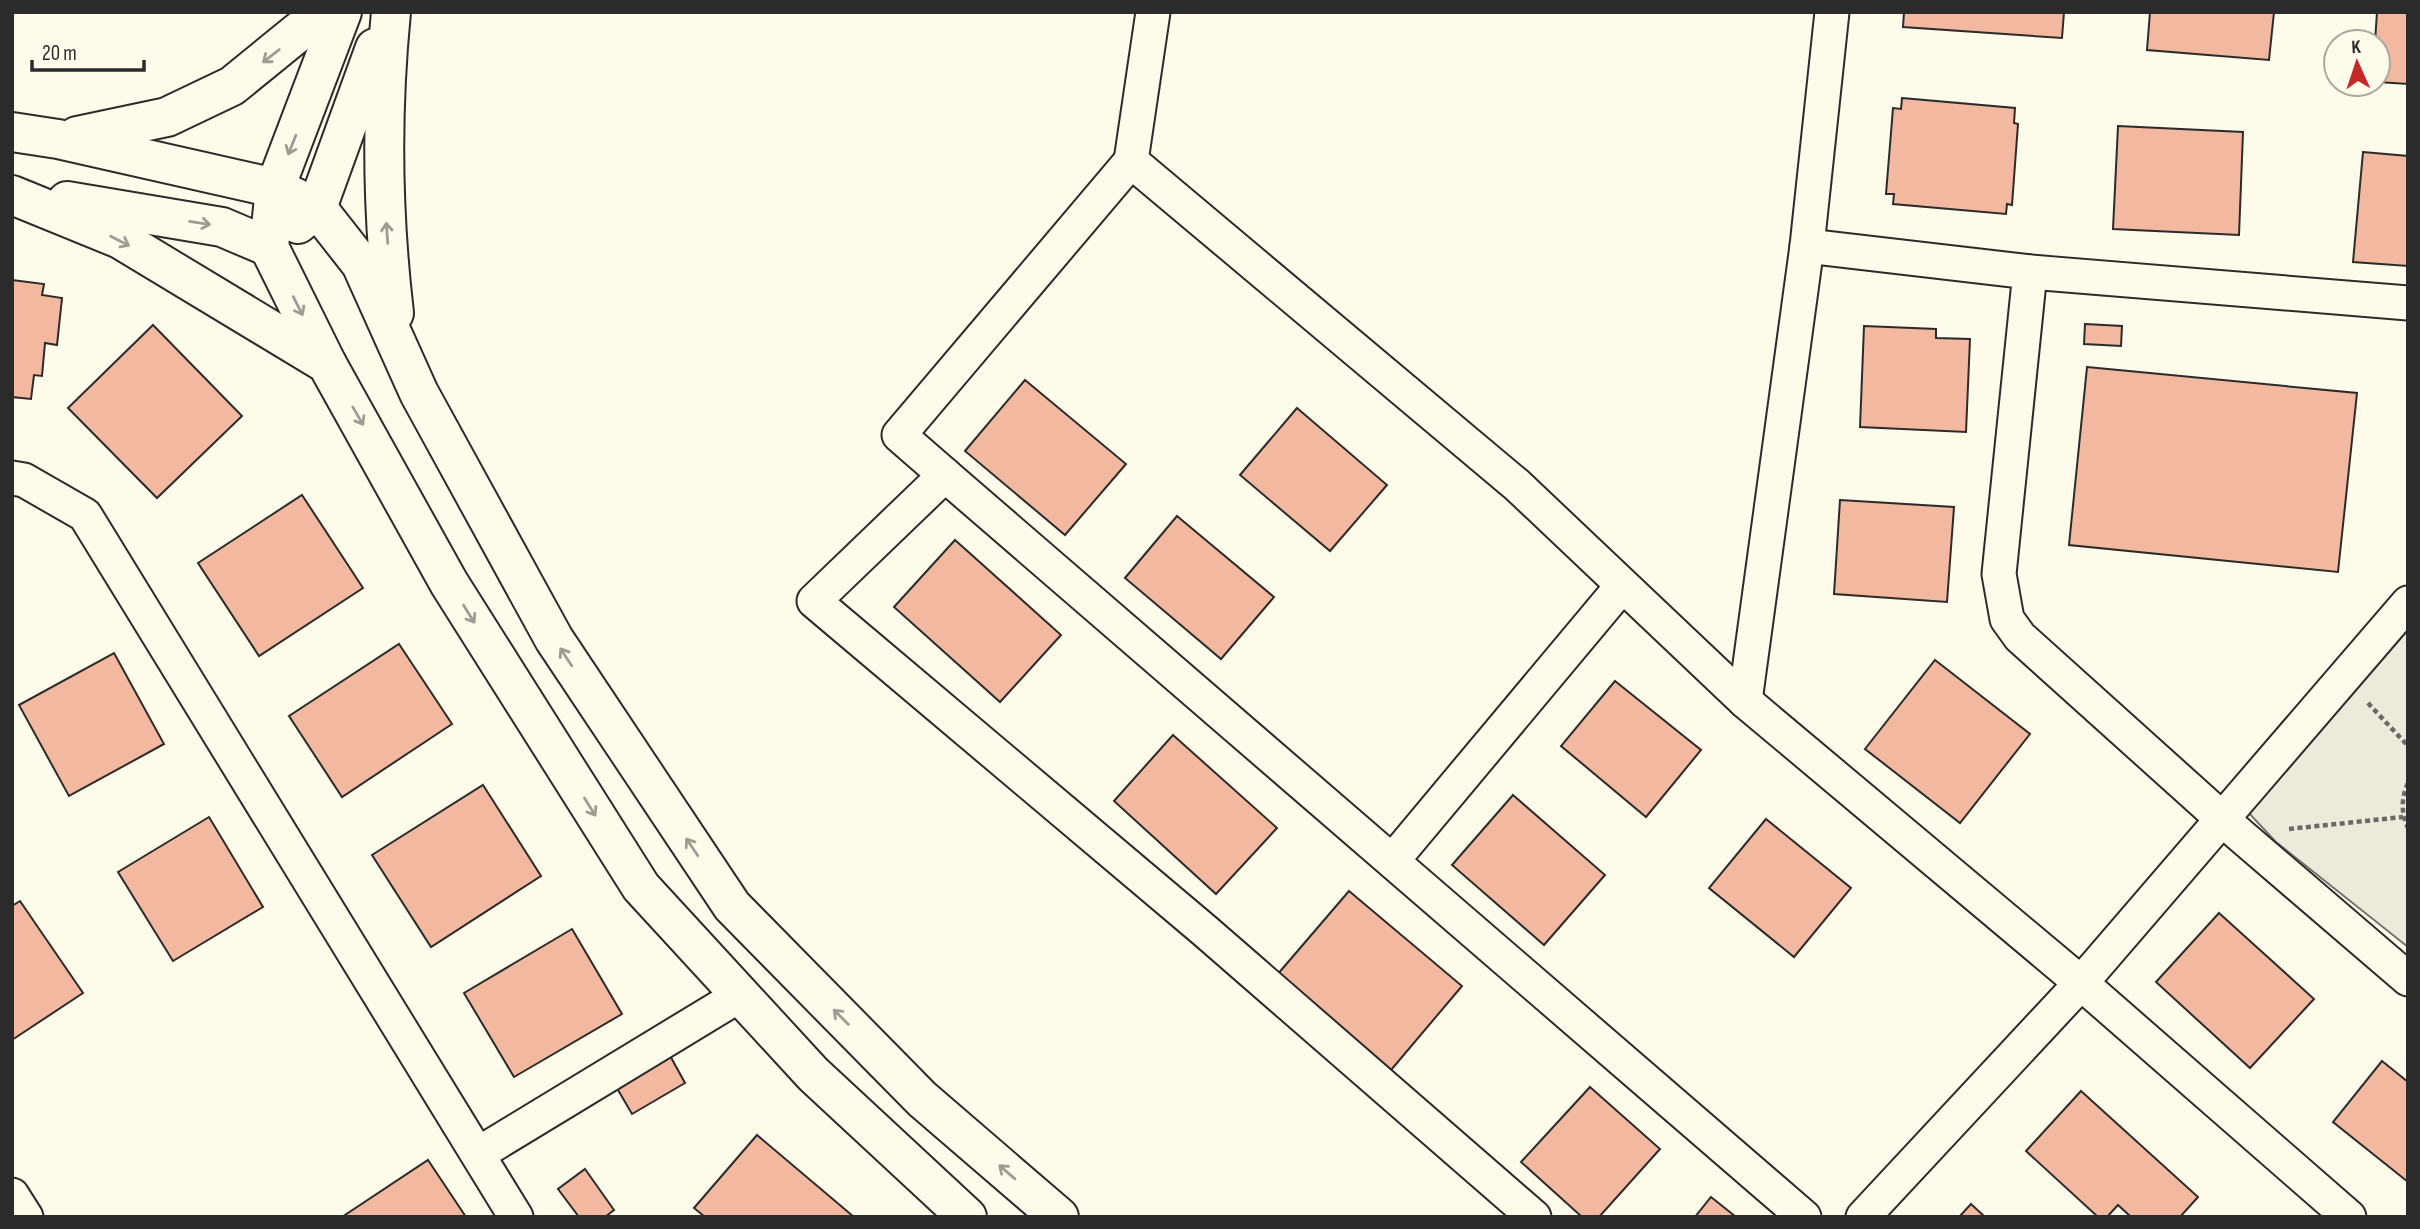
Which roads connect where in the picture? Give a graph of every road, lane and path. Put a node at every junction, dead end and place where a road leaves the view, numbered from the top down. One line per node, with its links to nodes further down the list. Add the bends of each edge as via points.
1 (323, 12): 7 (main road, one-way to 7, via 232,86 167,117)
2 (342, 12): 9 (main road, one-way to 9)
3 (391, 12): 11 (main road); 16 (main road, one-way to 3, via 382,159)
4 (1153, 12): 8 (street)
5 (1832, 12): 12 (street)
6 (12, 132): 7 (main road)
7 (58, 139): 9 (main road)
8 (1131, 161): 18 (street, via 899,435); 20 (street, via 1517,485)
9 (275, 188): 11 (main road); 13 (main road)
10 (12, 194): 13 (main road, one-way to 13, via 222,227); 17 (main road, one-way to 17, via 120,239)
11 (317, 208): 13 (main road); 16 (main road, via 361,264)
12 (1807, 246): 14 (street); 23 (street)
13 (269, 247): 17 (main road, one-way to 17)
14 (2030, 272): 15 (street); 27 (street, via 1999,574 2007,619 2020,637)
15 (2408, 303)
16 (399, 350): 38 (main road, one-way to 16, via 922,1099 732,906 554,639 485,518)
17 (327, 364): 32 (main road, one-way to 32, via 449,583 642,887)
18 (946, 475): 29 (street); 39 (street, via 814,601 1204,930)
19 (12, 478): 33 (street, via 24,480 85,515)
20 (1622, 586): 23 (street); 29 (street)
21 (2408, 603): 22 (street)
22 (2344, 678): 24 (path); 27 (street)
23 (1745, 701): 31 (street)
24 (2408, 747)
25 (2408, 783): 26 (path)
26 (2403, 817): 27 (path); 28 (path)
27 (2232, 827): 30 (street); 31 (street)
28 (2408, 828)
29 (1393, 860): 40 (street)
30 (2408, 979)
31 (2081, 983): 41 (street); 42 (street)
32 (740, 995): 33 (street); 37 (main road, via 813,1074)
33 (478, 1154): 36 (street)
34 (12, 1195): 35 (street)
35 (26, 1217)
36 (516, 1217)
37 (967, 1217)
38 (1059, 1217)
39 (1534, 1217)
40 (1804, 1217)
41 (1863, 1217)
42 (2349, 1217)

